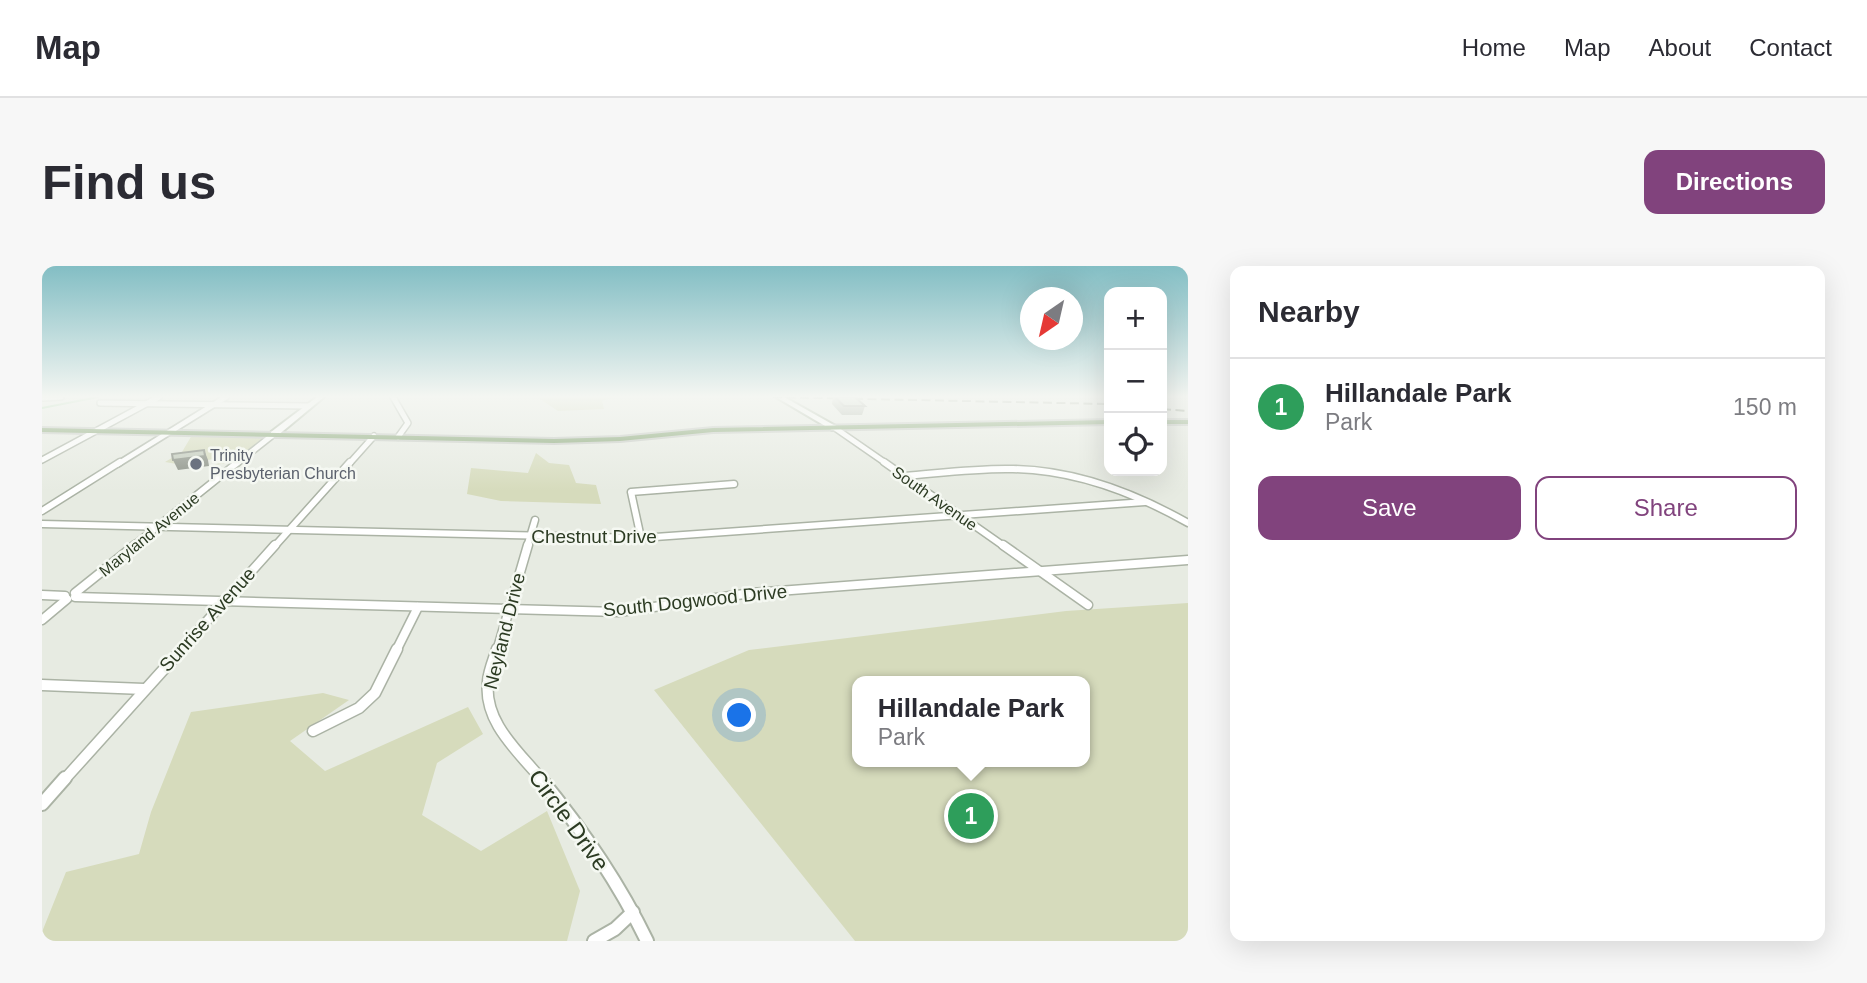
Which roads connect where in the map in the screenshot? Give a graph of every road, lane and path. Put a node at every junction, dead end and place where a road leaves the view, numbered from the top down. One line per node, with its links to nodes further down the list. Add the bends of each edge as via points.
1 (101, 428): 8 (street)
2 (175, 428): 9 (street)
3 (281, 428): 10 (main road, Maryland Avenue)
4 (404, 428): 12 (street)
5 (804, 428): 12 (main road, via 713,430 587,441)
6 (835, 428): 14 (street, South Avenue)
7 (42, 430): 8 (main road)
8 (96, 431): 9 (main road); 13 (street)
9 (169, 432): 10 (main road); 17 (street)
10 (274, 434): 11 (main road); 22 (street, Maryland Avenue)
11 (374, 436): 12 (main road); 23 (street, Sunrise Avenue)
12 (398, 437)
13 (42, 460)
14 (905, 476): 16 (street, via 1045,471 1086,480); 18 (street, South Avenue)
15 (734, 484): 25 (street, via 631,492)
16 (1145, 502): 18 (street, Chestnut Drive); 20 (street)
17 (42, 511)
18 (962, 517): 25 (street, Chestnut Drive); 27 (street, South Avenue)
19 (535, 520): 24 (street, Neyland Drive)
20 (1188, 523)
21 (42, 524): 22 (street, Chestnut Drive)
22 (158, 527): 23 (street, Chestnut Drive); 29 (street, Maryland Avenue)
23 (288, 530): 24 (street, Chestnut Drive); 30 (street, Sunrise Avenue)
24 (530, 536): 25 (street, Chestnut Drive); 33 (street, Neyland Drive)
25 (641, 538)
26 (1188, 559): 27 (street, South Dogwood Drive)
27 (1040, 571): 31 (street, South Avenue); 33 (street, South Dogwood Drive, via 751,593 618,612)
28 (42, 596): 29 (street, South Dogwood Drive)
29 (71, 596): 30 (street, South Dogwood Drive); 34 (street, Maryland Avenue)
30 (224, 601): 32 (street, South Dogwood Drive); 36 (street, Sunrise Avenue)
31 (1088, 605)
32 (418, 607): 33 (street, South Dogwood Drive); 38 (street, via 375,693 359,708)
33 (508, 610): 37 (street, Neyland Drive, via 488,680)
34 (42, 620)
35 (42, 685): 36 (street)
36 (144, 689): 39 (street, Sunrise Avenue)
37 (488, 701): 40 (street, Circle Drive, via 497,726 572,816)
38 (313, 731)
39 (42, 804)
40 (633, 912): 41 (street); 42 (street, Circle Drive)
41 (594, 941)
42 (647, 941)

